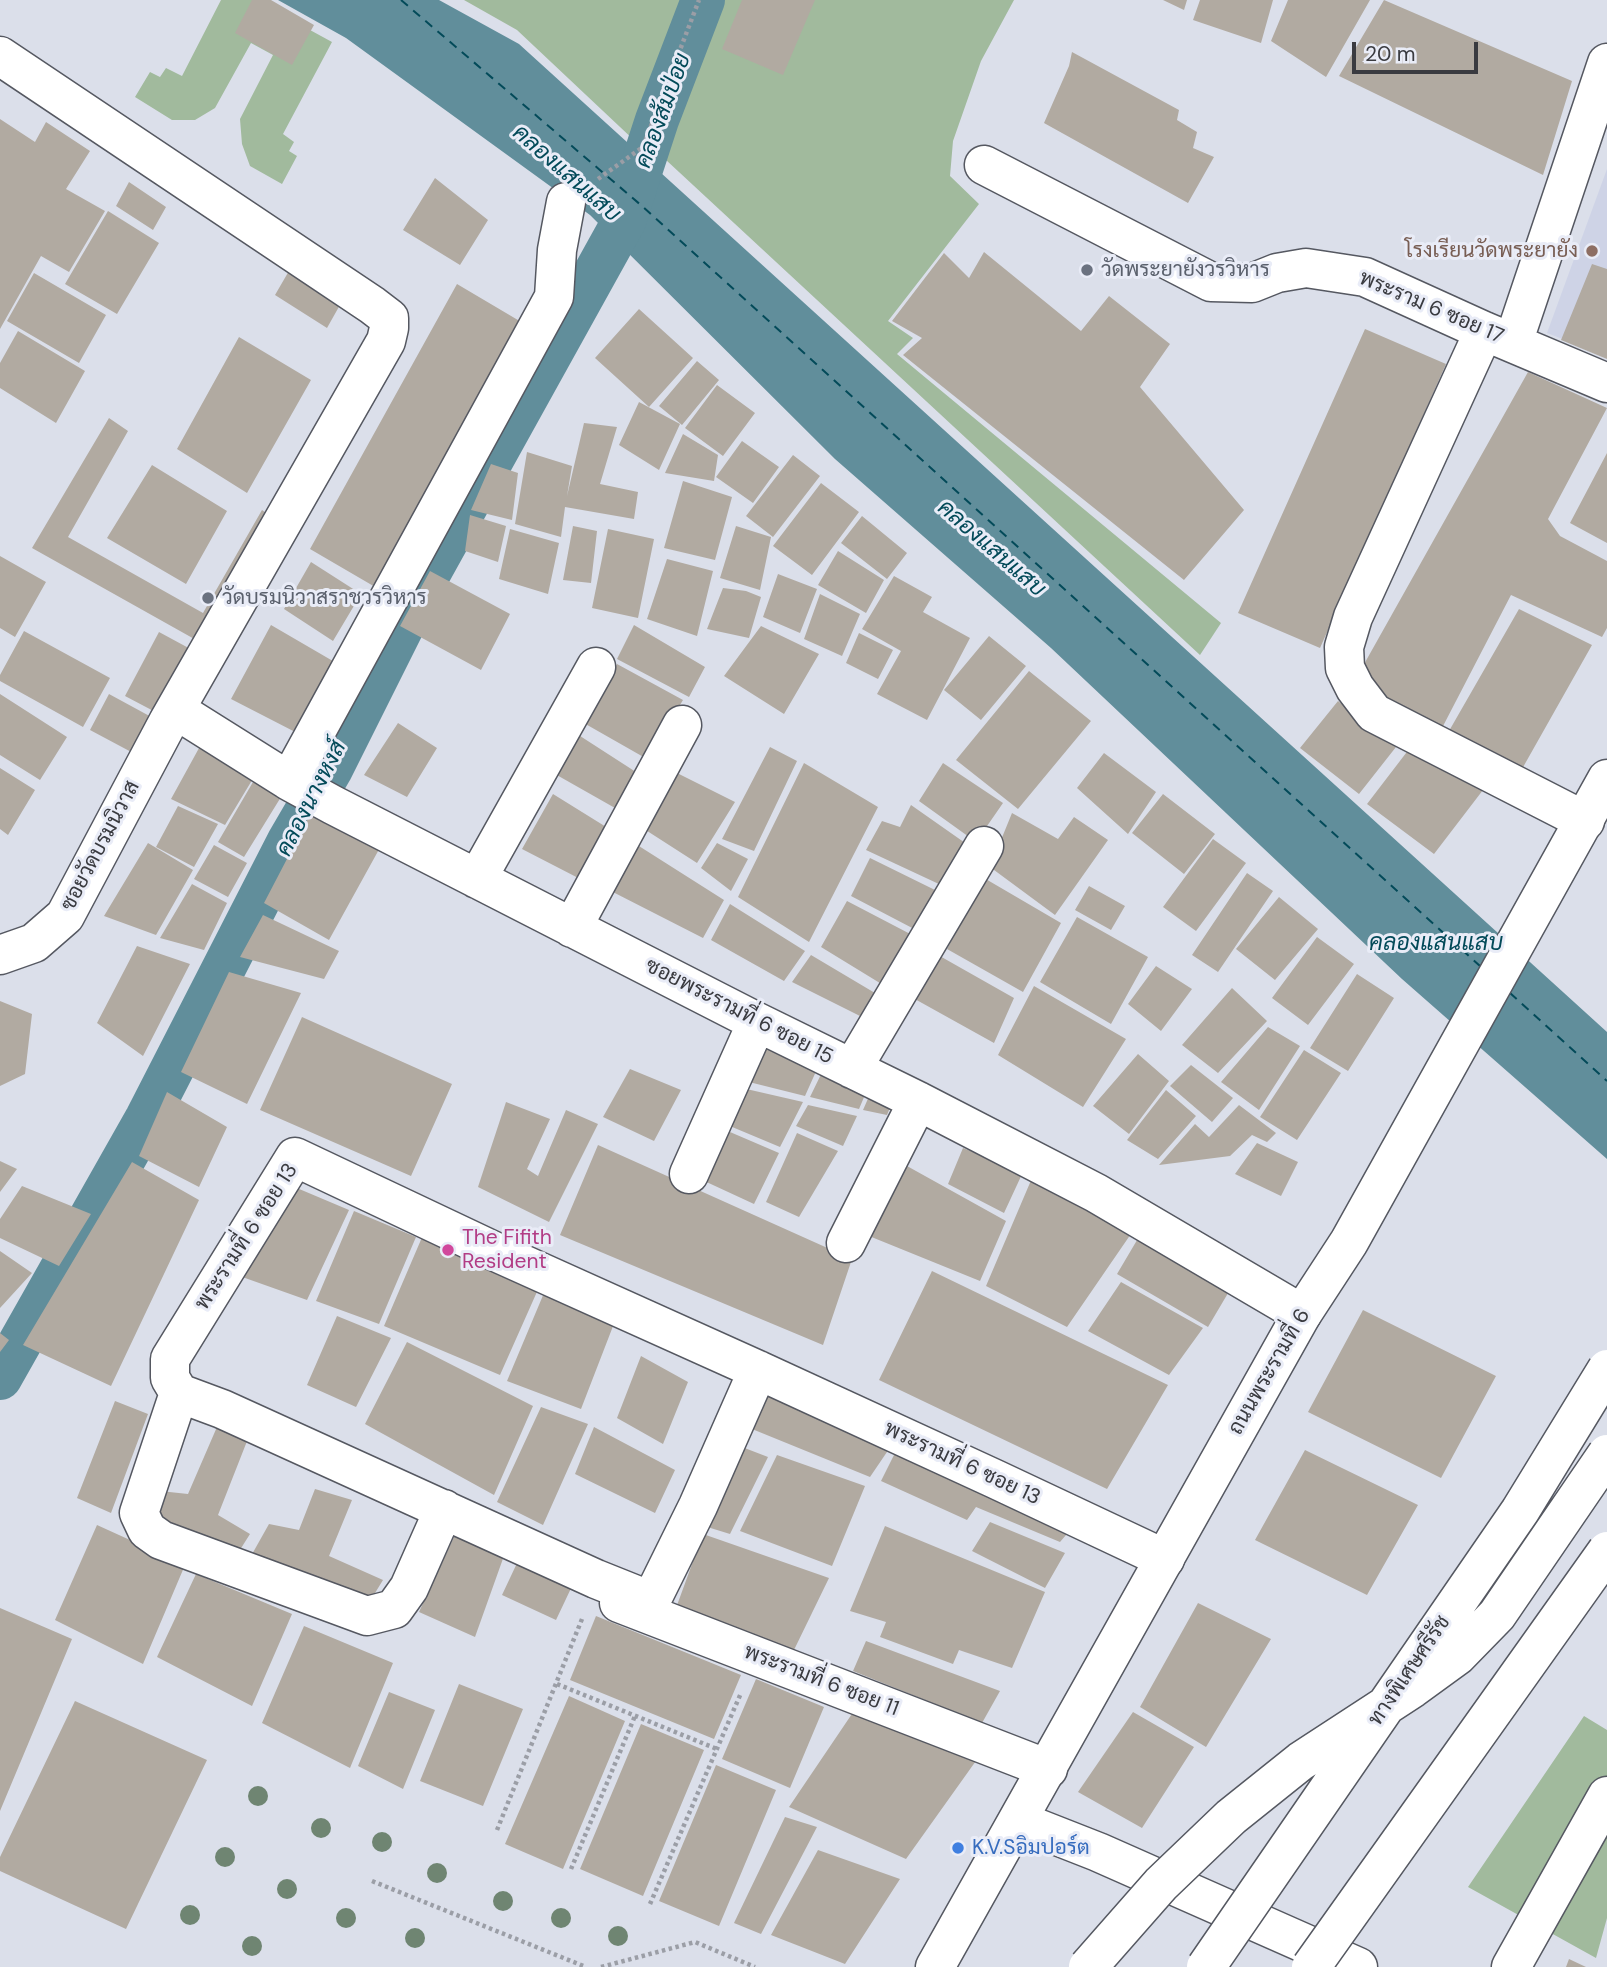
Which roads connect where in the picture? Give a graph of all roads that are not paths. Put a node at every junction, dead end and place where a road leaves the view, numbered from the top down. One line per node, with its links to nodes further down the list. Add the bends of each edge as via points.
1 (0, 56): 8 (main road, ซอยวัดบรมนิวาส, via 388,317 386,341)
2 (1607, 63): 5 (main road)
3 (984, 165): 5 (main road, พระราม 6 ซอย 17, via 1211,282 1252,283 1306,268 1346,273 1365,277)
4 (566, 202): 11 (main road, via 554,297)
5 (1499, 337): 6 (main road, พระราม 6 ซอย 17); 12 (main road, via 1353,617 1344,647 1345,668 1374,712)
6 (1607, 383)
7 (596, 667): 14 (main road)
8 (176, 710): 11 (main road, ซอยพระรามที่ 6 ซอย 15); 16 (main road, ซอยวัดบรมนิวาส, via 65,916 34,943)
9 (682, 725): 15 (main road)
10 (1607, 779): 12 (main road, ถนนพระรามที่ 6)
11 (291, 782): 14 (main road, ซอยพระรามที่ 6 ซอย 15)
12 (1582, 826): 22 (main road, ถนนพระรามที่ 6, via 1349,1242)
13 (984, 846): 18 (main road)
14 (477, 879): 15 (main road, ซอยพระรามที่ 6 ซอย 15)
15 (572, 928): 17 (main road, ซอยพระรามที่ 6 ซอย 15)
16 (0, 955)
17 (757, 1022): 18 (main road, ซอยพระรามที่ 6 ซอย 15); 20 (main road)
18 (852, 1069): 19 (main road, ซอยพระรามที่ 6 ซอย 15)
19 (918, 1101): 21 (main road); 22 (main road, ซอยพระรามที่ 6 ซอย 15, via 1096,1193)
20 (690, 1174)
21 (846, 1243)
22 (1302, 1314): 29 (main road, ถนนพระรามที่ 6)
23 (1607, 1369): 36 (main road, ทางพิเศษศรีรัช, bridge, via 1520,1511)
24 (758, 1370): 25 (main road, พระรามที่ 6 ซอย 13, via 295,1157 170,1359 170,1378); 27 (main road, via 651,1601); 29 (main road, พระรามที่ 6 ซอย 13)
25 (179, 1393): 27 (main road); 27 (main road, via 139,1513 147,1530 161,1540 367,1616 394,1609 409,1588)
26 (1607, 1454): 35 (main road, bridge, via 1497,1615 1457,1656 1301,1761 1231,1818 1161,1884)
27 (444, 1509)
28 (1607, 1550): 37 (main road, bridge)
29 (1165, 1559): 31 (main road, ถนนพระรามที่ 6)
30 (593, 1592): 31 (main road, พระรามที่ 6 ซอย 11)
31 (1048, 1769): 33 (main road, ถนนพระรามที่ 6)
32 (1607, 1796): 39 (main road)
33 (1019, 1821): 34 (main road, ถนนพระรามที่ 6); 38 (main road)
34 (936, 1967)
35 (1088, 1967)
36 (1206, 1967)
37 (1311, 1967)
38 (1358, 1967)
39 (1511, 1967)

